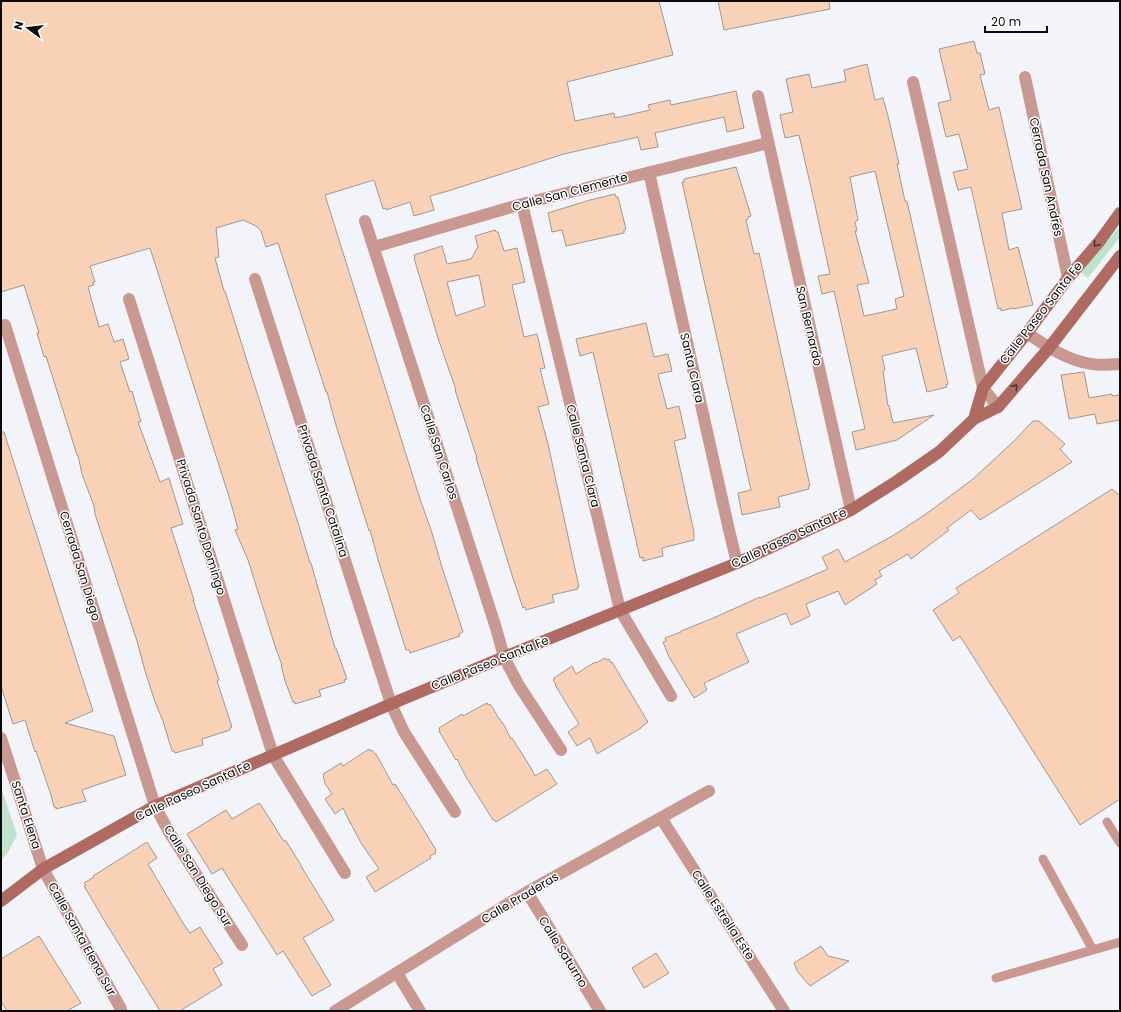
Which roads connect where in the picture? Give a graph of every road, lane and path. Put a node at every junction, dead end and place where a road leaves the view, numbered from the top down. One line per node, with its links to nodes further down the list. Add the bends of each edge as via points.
1 (1025, 77): 11 (street, Cerrada San Andrés)
2 (913, 82): 18 (street)
3 (758, 96): 4 (street, San Bernardo)
4 (768, 143): 5 (street, Calle San Clemente); 21 (street, San Bernardo)
5 (649, 172): 6 (street, Calle San Clemente); 22 (street, Santa Clara)
6 (522, 204): 9 (street, Calle San Clemente); 23 (street, Calle Santa Clara)
7 (1120, 213): 11 (street, Calle Paseo Santa Fe, one-way to 11)
8 (365, 221): 9 (street, Calle San Carlos)
9 (374, 247): 24 (street, Calle San Carlos)
10 (1120, 256): 16 (street, Calle Paseo Santa Fe)
11 (1068, 278): 15 (street, Calle Paseo Santa Fe)
12 (255, 279): 26 (street, Privada Santa Catalina)
13 (129, 299): 29 (street, Privada Santo Domingo)
14 (5, 325): 31 (street, Cerrada San Diego)
15 (1027, 333): 16 (street); 18 (street, Calle Paseo Santa Fe)
16 (1049, 348): 17 (street, via 1092,365); 19 (street, Calle Paseo Santa Fe, one-way to 16)
17 (1120, 364)
18 (983, 388): 19 (street); 20 (street, Calle Paseo Santa Fe)
19 (998, 407): 20 (street, Calle Paseo Santa Fe)
20 (974, 419): 21 (street, Calle Paseo Santa Fe, via 939,452)
21 (850, 510): 22 (street, Calle Paseo Santa Fe)
22 (737, 563): 23 (street, Calle Paseo Santa Fe)
23 (620, 610): 24 (street, Calle Paseo Santa Fe); 25 (street, Calle Santa Clara)
24 (504, 656): 26 (street, Calle Paseo Santa Fe); 28 (street, Calle San Carlos, via 518,684)
25 (671, 696)
26 (391, 704): 29 (street, Calle Paseo Santa Fe); 32 (street, Privada Santa Catalina, via 404,732)
27 (1, 738): 37 (street, Santa Elena)
28 (561, 750)
29 (273, 755): 31 (street, Calle Paseo Santa Fe); 38 (street, Privada Santo Domingo)
30 (709, 791): 33 (street, Calle Praderas)
31 (156, 806): 37 (street, Calle Paseo Santa Fe); 42 (street, Calle San Diego Sur, via 169,832)
32 (455, 812)
33 (661, 818): 39 (street, Calle Praderas); 50 (street, Calle Estrella Este)
34 (1107, 822): 35 (lane)
35 (1120, 843)
36 (1043, 859): 43 (lane)
37 (43, 869): 40 (street, Calle Paseo Santa Fe); 46 (street, Calle Santa Elena Sur)
38 (345, 872)
39 (527, 892): 44 (street, Calle Praderas); 49 (street, Calle Saturno)
40 (1, 901)
41 (1120, 942): 43 (lane)
42 (242, 945)
43 (1093, 950): 45 (lane)
44 (397, 973): 47 (street, Calle Praderas); 48 (street)
45 (996, 978)
46 (122, 1008)
47 (336, 1011)
48 (420, 1011)
49 (600, 1011)
50 (784, 1011)

